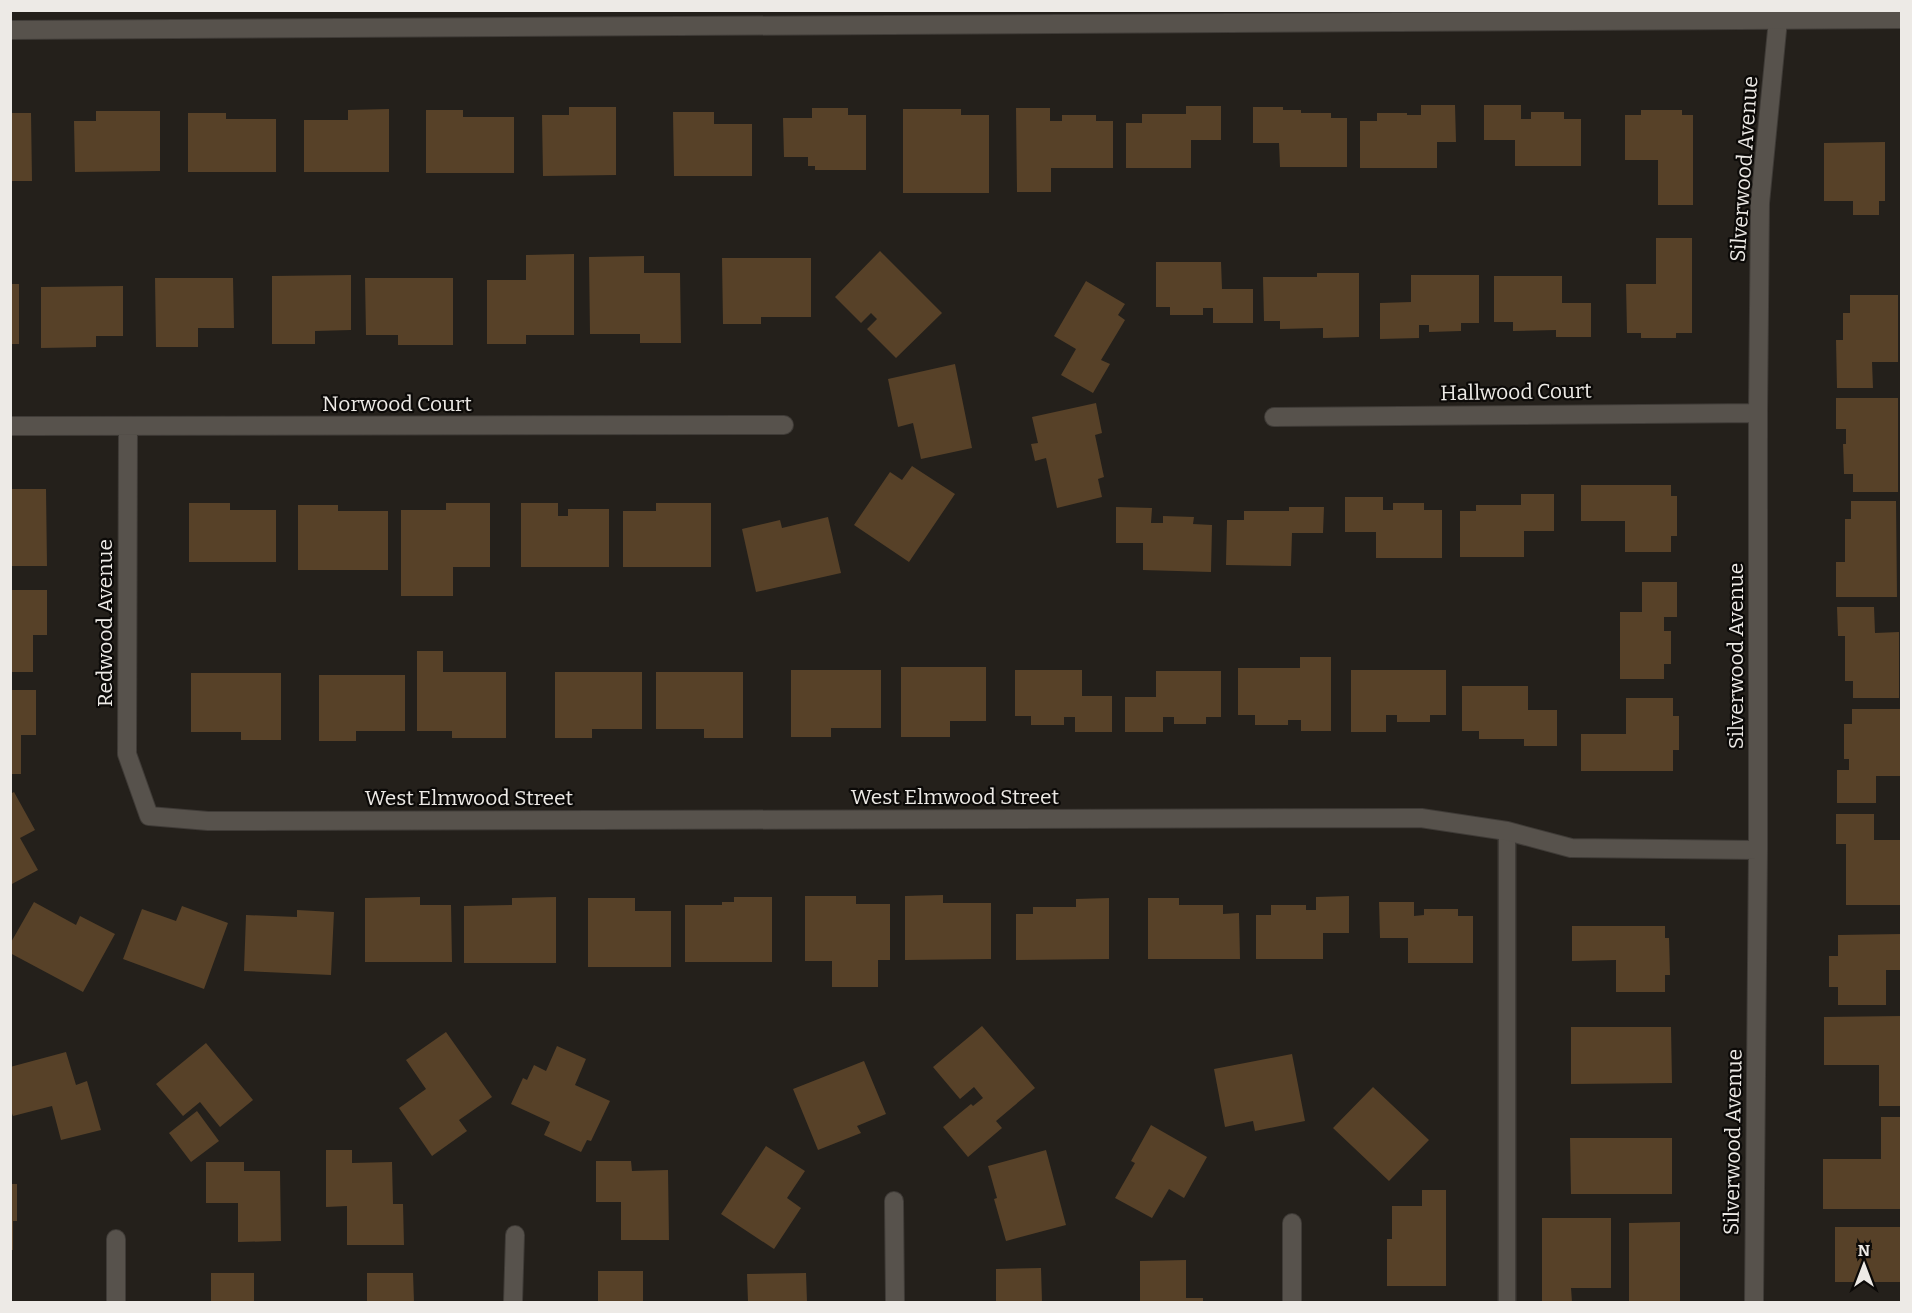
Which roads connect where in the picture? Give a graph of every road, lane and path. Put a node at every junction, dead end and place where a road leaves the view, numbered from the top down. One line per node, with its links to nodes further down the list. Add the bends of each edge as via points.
1 (1779, 15): 2 (street); 3 (street); 4 (street, Silverwood Avenue, via 1760,203)
2 (1902, 19)
3 (10, 30)
4 (1758, 412): 5 (street, Hallwood Court); 11 (street, Silverwood Avenue)
5 (1274, 417)
6 (784, 425): 8 (street, Norwood Court)
7 (10, 426): 8 (street, Norwood Court)
8 (128, 427): 9 (street, Redwood Avenue, via 127,754)
9 (149, 816): 10 (street, West Elmwood Street, via 208,821 1421,818)
10 (1507, 831): 11 (street, West Elmwood Street, via 1571,848); 20 (lane)
11 (1758, 850): 21 (street, Silverwood Avenue)
12 (894, 1201): 18 (street)
13 (1292, 1223): 19 (street)
14 (515, 1235): 17 (street)
15 (116, 1239): 16 (street)
16 (116, 1302)
17 (513, 1302)
18 (896, 1302)
19 (1292, 1302)
20 (1507, 1302)
21 (1754, 1302)

